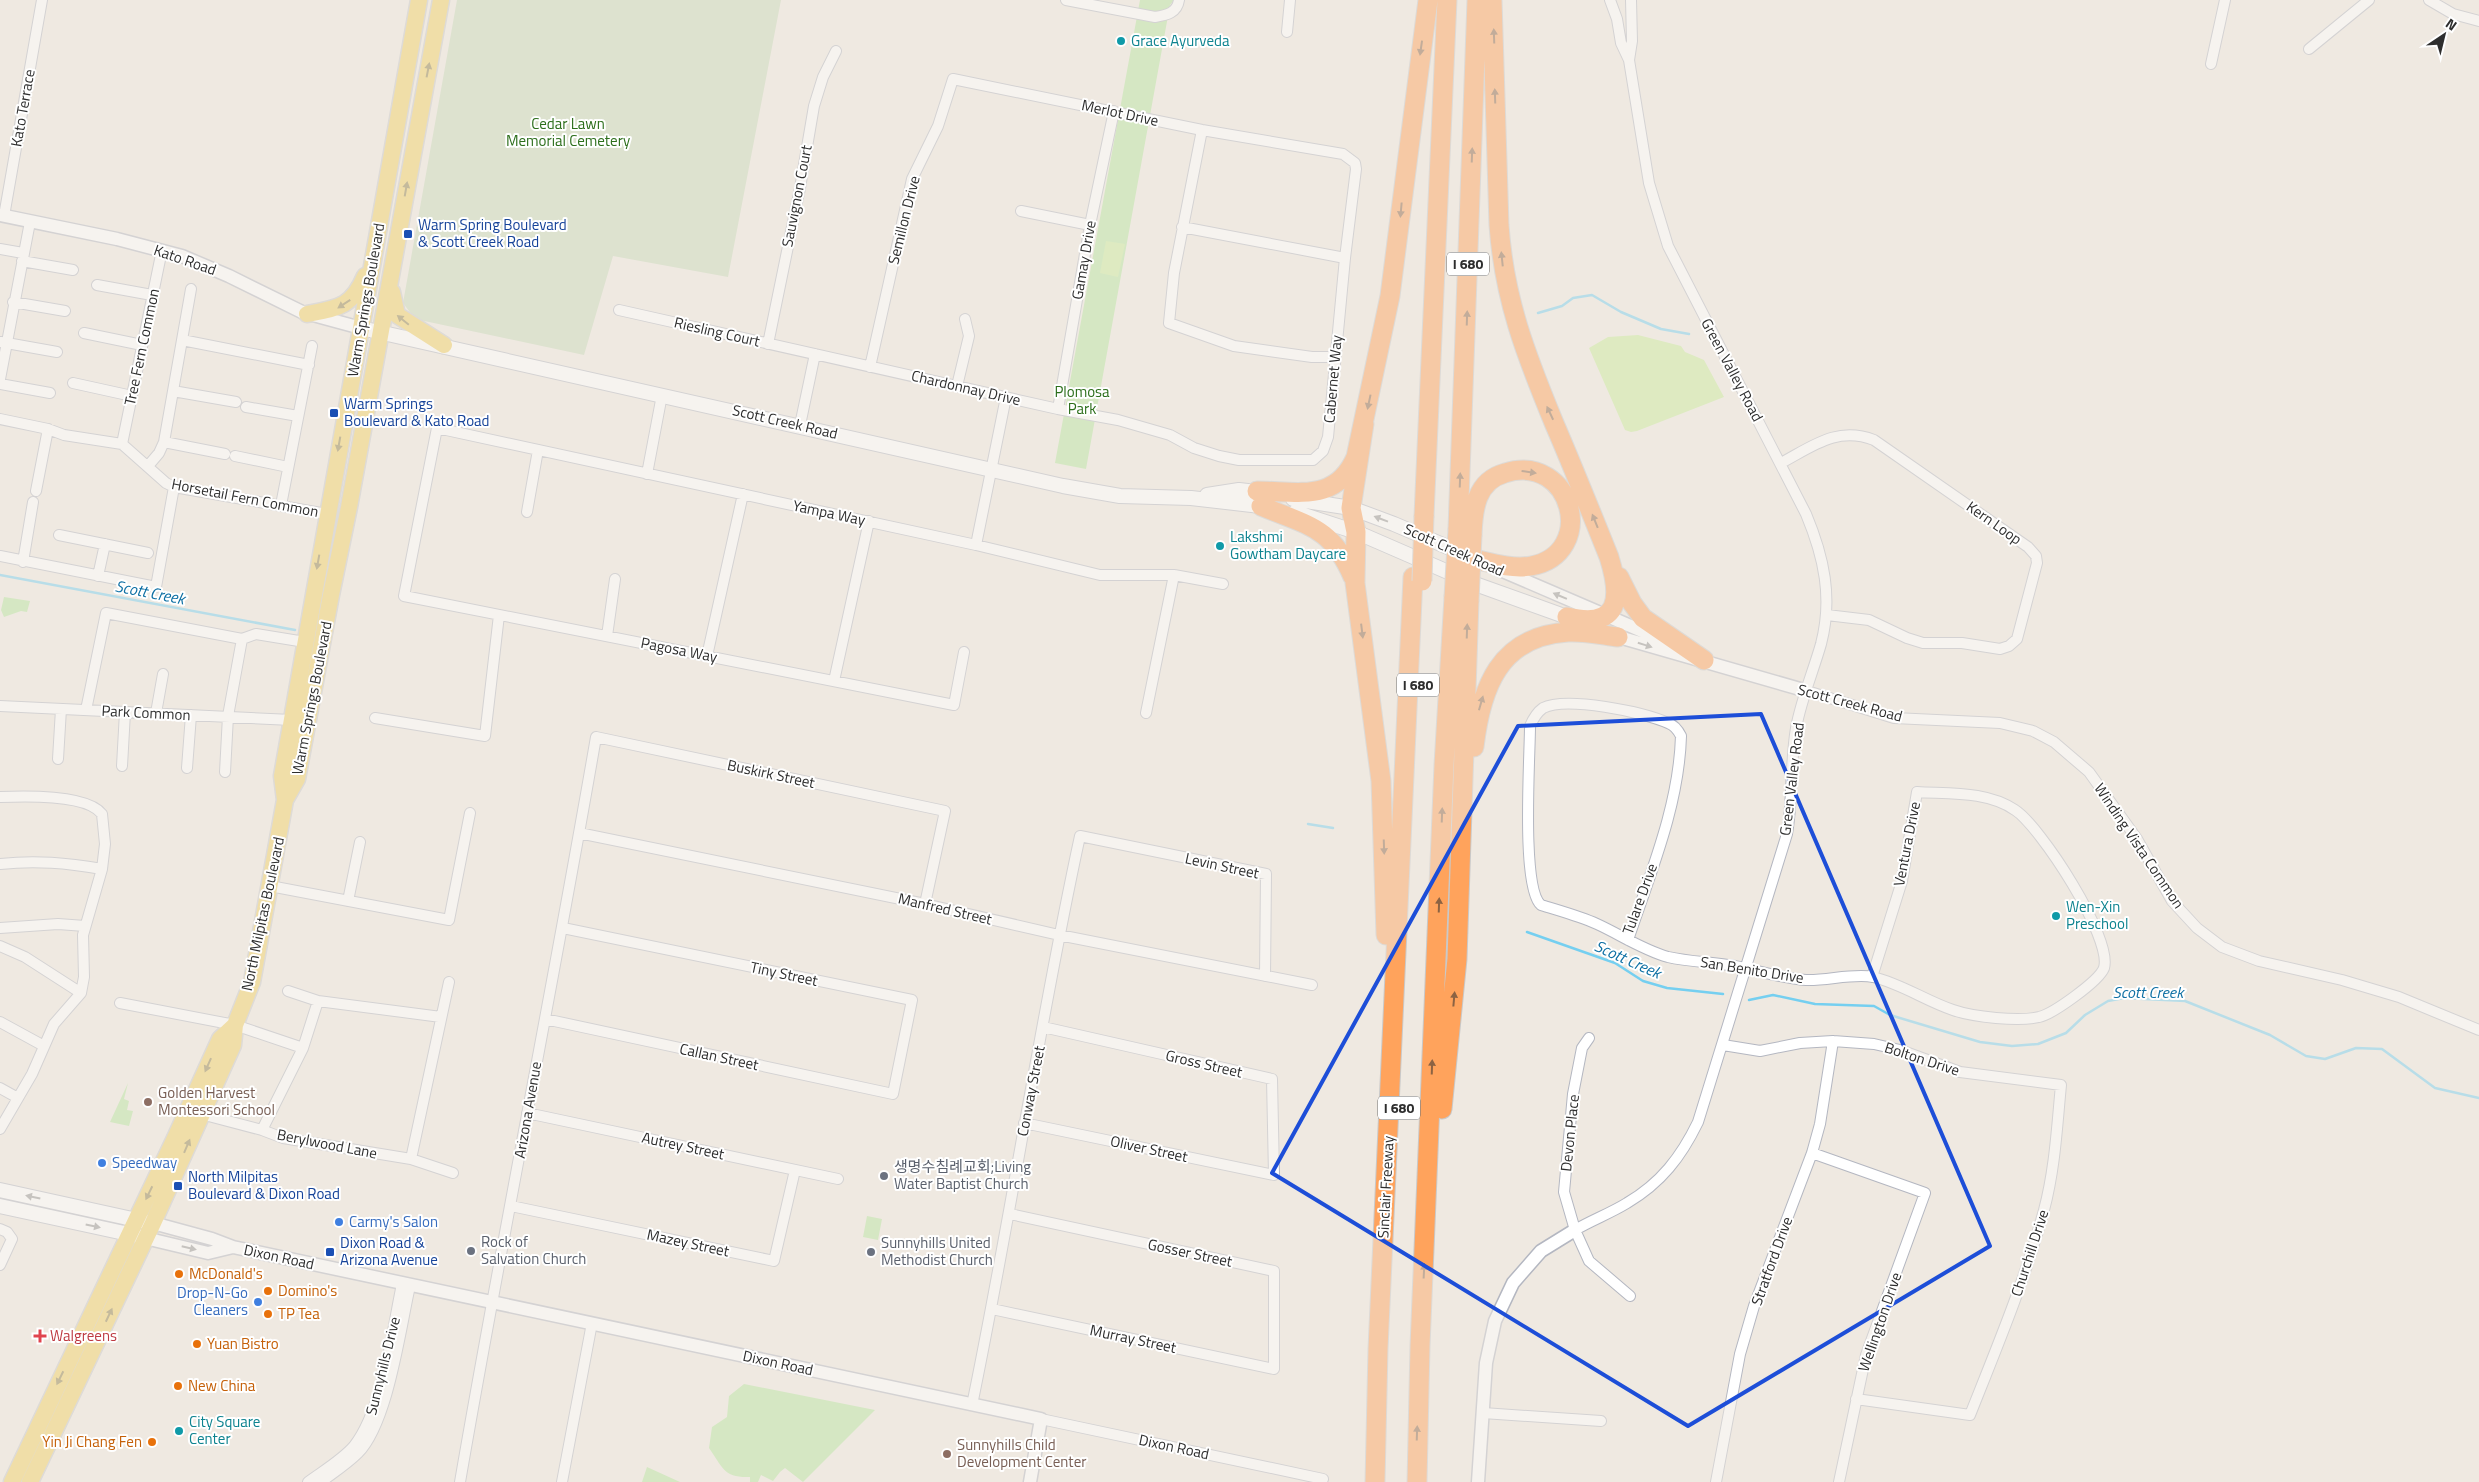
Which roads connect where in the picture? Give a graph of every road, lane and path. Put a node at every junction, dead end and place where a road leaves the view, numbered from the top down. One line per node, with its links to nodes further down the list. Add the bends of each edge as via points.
1 (42, 0): 30 (street, Kato Terrace)
2 (419, 0): 34 (main road, Warm Springs Boulevard)
3 (441, 0): 40 (main road, Warm Springs Boulevard, one-way to 3)
4 (1066, 0): 15 (street)
5 (1290, 0): 20 (street)
6 (1428, 0): 78 (highway, one-way to 78, via 1392,287)
7 (1438, 0): 98 (highway, I 680)
8 (1447, 0): 98 (highway, I 680)
9 (1477, 0): 101 (highway, I 680, one-way to 9)
10 (1492, 0): 107 (highway, one-way to 10, via 1525,351 1505,282)
11 (1610, 0): 18 (street)
12 (2225, 0): 24 (street)
13 (2369, 0): 21 (street)
14 (2429, 0): 19 (street, via 2453,14)
15 (1086, 2): 16 (street, via 1156,17 1169,14)
16 (1179, 3)
17 (1631, 5): 18 (street, via 1625,17); 23 (street)
18 (1616, 15): 23 (street, via 1621,43)
19 (2479, 21)
20 (1287, 32)
21 (2309, 49)
22 (836, 51): 54 (street, Sauvignon Court, via 814,106)
23 (1629, 60): 84 (street, Green Valley Road, via 1649,183 1668,246)
24 (2211, 64)
25 (954, 79): 26 (street, Merlot Drive); 62 (street, Semillon Drive, via 938,126 912,179)
26 (1114, 111): 27 (street, Merlot Drive); 32 (street, Gamay Drive)
27 (1202, 130): 28 (street, Merlot Drive); 33 (street)
28 (1287, 145): 38 (street, Cabernet Way, via 1343,154 1355,163)
29 (1021, 211): 32 (street)
30 (2, 215): 31 (street, Kato Road)
31 (30, 222): 36 (street, Kato Road); 37 (street)
32 (1090, 225): 74 (street, Gamay Drive)
33 (1182, 227): 38 (street); 60 (street, via 1168,323 1234,346)
34 (376, 248): 47 (main road, one-way to 47, via 359,290 347,304); 49 (main road, Warm Springs Boulevard)
35 (0, 249): 37 (street)
36 (162, 250): 43 (street, Tree Fern Common); 47 (street, Kato Road, via 202,263)
37 (23, 257): 39 (street); 44 (street)
38 (1344, 258): 60 (street, Cabernet Way)
39 (73, 270)
40 (391, 273): 50 (main road, Warm Springs Boulevard); 56 (main road, one-way to 40, via 397,315 393,306)
41 (97, 284): 43 (street)
42 (191, 289): 52 (street)
43 (152, 295): 55 (street, Tree Fern Common)
44 (14, 302): 46 (street); 53 (street)
45 (619, 310): 54 (street, Riesling Court)
46 (65, 311)
47 (307, 314): 49 (street, Kato Road)
48 (965, 319): 66 (street, via 970,336)
49 (361, 328): 50 (main road, Scott Creek Road); 97 (main road, Warm Springs Boulevard, one-way to 97)
50 (381, 332): 56 (main road, Scott Creek Road); 115 (main road, Warm Springs Boulevard)
51 (84, 333): 55 (street)
52 (182, 340): 61 (street); 67 (street)
53 (3, 342): 58 (street); 63 (street)
54 (768, 344): 59 (street, Riesling Court)
55 (142, 345): 70 (street, Tree Fern Common)
56 (444, 345): 69 (main road, Scott Creek Road)
57 (312, 346): 61 (street)
58 (57, 352)
59 (815, 354): 62 (street, Chardonnay Drive); 79 (street)
60 (1334, 357): 77 (street, Cabernet Way, via 1328,437 1323,450 1313,460 1239,460 1194,448 1170,435)
61 (308, 365): 75 (street)
62 (870, 367): 66 (street, Chardonnay Drive)
63 (0, 379)
64 (73, 383): 70 (street)
65 (0, 384): 68 (street)
66 (957, 386): 71 (street, Chardonnay Drive)
67 (173, 391): 72 (street); 81 (street)
68 (50, 394)
69 (662, 395): 79 (main road, Scott Creek Road); 88 (street)
70 (132, 396): 82 (street, Tree Fern Common)
71 (1006, 397): 74 (street, Chardonnay Drive); 87 (street)
72 (236, 402)
73 (246, 407): 75 (street)
74 (1058, 409): 77 (street, Chardonnay Drive)
75 (298, 416): 86 (street)
76 (0, 419): 80 (street)
77 (1118, 420)
78 (1364, 424): 92 (highway, via 1353,465 1337,483 1309,493); 95 (highway)
79 (800, 425): 87 (main road, Scott Creek Road)
80 (48, 429): 82 (street, via 64,435); 90 (street)
81 (164, 442): 85 (street); 86 (street)
82 (122, 444): 85 (street, Horsetail Fern Common)
83 (538, 450): 88 (street, Yampa Way); 96 (street); 116 (street, Yampa Way, via 437,428)
84 (1781, 463): 121 (street, Green Valley Road, via 1820,548); 121 (street, Kern Loop, via 1838,435 1851,434 1874,440 2028,547 2036,556 2036,571 2017,639 2000,649 1962,643 1924,643 1869,620)
85 (148, 466): 89 (street, Horsetail Fern Common)
86 (288, 467): 94 (street)
87 (991, 470): 92 (main road, Scott Creek Road, via 1120,496); 104 (street)
88 (646, 474): 91 (street, Yampa Way)
89 (174, 487): 94 (street, Horsetail Fern Common); 110 (street, via 156,587)
90 (36, 491)
91 (743, 494): 99 (street, Yampa Way); 129 (street)
92 (1259, 498): 95 (main road, Scott Creek Road, via 1286,498); 100 (main road, Scott Creek Road); 113 (highway, via 1323,533 1338,548)
93 (33, 502): 109 (street)
94 (281, 505): 97 (street, Horsetail Fern Common)
95 (1351, 508): 100 (highway); 108 (main road, Scott Creek Road, one-way to 95)
96 (527, 512)
97 (327, 514): 115 (main road, via 338,520 329,575); 127 (main road, Warm Springs Boulevard, one-way to 127)
98 (1420, 514): 123 (highway, I 680)
99 (869, 522): 104 (street, Yampa Way); 132 (street)
100 (1356, 532): 113 (highway); 122 (main road, Scott Creek Road, via 1478,585)
101 (1465, 532): 108 (highway, one-way to 108, via 1478,495 1489,482 1504,473 1524,470 1544,475 1560,488 1570,508 1566,540 1550,559 1522,567); 117 (highway, bridge)
102 (59, 535): 103 (street)
103 (105, 544): 105 (street); 110 (street)
104 (976, 545): 111 (street, Yampa Way, via 1100,575)
105 (148, 553)
106 (0, 556): 109 (street)
107 (1609, 557): 120 (highway, via 1617,589 1614,604); 130 (highway, via 1643,618)
108 (1478, 560): 120 (street, Scott Creek Road, one-way to 108)
109 (22, 562): 110 (street)
110 (98, 576)
111 (1174, 576): 114 (street, Yampa Way); 139 (street)
112 (615, 578): 124 (street)
113 (1355, 583): 195 (highway, one-way to 195, via 1383,813)
114 (1223, 584)
115 (332, 590): 118 (main road, Warm Springs Boulevard)
116 (404, 596): 119 (street, Pagosa Way)
117 (1462, 599): 158 (highway, one-way to 117); 205 (highway, I 680, one-way to 117, via 1444,765 1450,680)
118 (327, 612): 143 (main road, via 318,626 306,696); 150 (main road, Warm Springs Boulevard, via 297,779)
119 (499, 615): 124 (street, Pagosa Way); 142 (street, via 485,736)
120 (1605, 615): 122 (highway, via 1591,620); 130 (street, Scott Creek Road)
121 (1827, 615): 133 (street, Green Valley Road)
122 (1567, 616): 125 (street, Scott Creek Road)
123 (1416, 632): 195 (highway, Sinclair Freeway / I 680, via 1408,718); 237 (highway, I 680, via 1417,735 1396,1177)
124 (607, 636): 129 (street, Pagosa Way)
125 (1618, 637): 130 (street, Scott Creek Road, one-way to 130); 158 (highway, one-way to 125, via 1478,712 1494,672 1517,650 1546,635 1569,632)
126 (242, 640): 127 (street, via 256,634); 136 (street, via 106,613); 141 (street)
127 (305, 642): 143 (main road, Warm Springs Boulevard)
128 (964, 652): 132 (street, Pagosa Way, via 954,705)
129 (707, 656): 132 (street, Pagosa Way)
130 (1704, 660): 133 (street, Scott Creek Road)
131 (163, 674): 138 (street)
132 (834, 681)
133 (1806, 691): 144 (street, Scott Creek Road, via 1894,718); 168 (street, Green Valley Road, via 1794,741 1787,834)
134 (0, 706): 135 (street, Park Common)
135 (61, 709): 136 (street, Park Common); 146 (street)
136 (86, 710): 137 (street, Park Common)
137 (125, 712): 138 (street, Park Common); 147 (street)
138 (156, 713): 140 (street, Park Common)
139 (1146, 713)
140 (191, 715): 141 (street, Park Common); 148 (street)
141 (228, 716): 143 (street, Park Common); 149 (street)
142 (375, 718)
143 (292, 720): 150 (main road, Warm Springs Boulevard, via 298,728)
144 (2000, 723): 183 (street, Winding Vista Common, via 2033,730 2054,742 2089,772 2137,839 2172,900 2196,928 2222,947 2260,961 2399,997)
145 (596, 737): 153 (street, Arizona Avenue); 161 (street, Buskirk Street, via 945,811)
146 (58, 759)
147 (122, 766)
148 (187, 768)
149 (225, 772)
150 (289, 793): 159 (main road, North Milpitas Boulevard)
151 (0, 797): 157 (street, via 33,796 95,806 104,822)
152 (470, 813): 160 (street, via 449,920)
153 (580, 833): 161 (street, Manfred Street); 164 (street, Arizona Avenue)
154 (1080, 836): 165 (street, Conway Street); 169 (street, Levin Street, via 1266,874)
155 (360, 842): 160 (street)
156 (0, 864): 157 (street, via 31,860)
157 (102, 868): 162 (street)
158 (1461, 873): 205 (highway, one-way to 158, via 1436,1154 1451,1027)
159 (270, 886): 160 (street); 181 (main road, North Milpitas Boulevard, via 252,982)
160 (348, 901)
161 (925, 904): 165 (street, Manfred Street)
162 (85, 926): 163 (street, via 58,924); 175 (street)
163 (0, 928)
164 (563, 928): 179 (street, Arizona Avenue); 191 (street, Tiny Street, via 912,1000)
165 (1059, 935): 169 (street, Manfred Street); 182 (street, Conway Street)
166 (1628, 940): 166 (street, Tulare Drive, via 1597,924 1541,905 1535,894 1529,852 1530,726 1544,708 1591,704 1670,723 1681,736 1674,798); 168 (street, San Benito Drive, via 1668,957)
167 (0, 946): 175 (street, via 25,957)
168 (1745, 969): 171 (street, San Benito Drive, via 1806,980); 186 (street, Green Valley Road)
169 (1265, 976): 173 (street, Manfred Street)
170 (2099, 976): 171 (street, San Benito Drive, via 2062,1006 2041,1017 2018,1020 1956,1011); 171 (street, Ventura Drive, via 2104,959 2089,915 2072,882 2033,825 2016,810 1996,800 1917,792 1902,881)
171 (1872, 977)
172 (450, 982): 178 (street)
173 (1312, 985)
174 (288, 991): 176 (street)
175 (81, 993): 187 (street, via 59,1017)
176 (318, 1001): 178 (street); 188 (street)
177 (120, 1003): 181 (street)
178 (441, 1017): 200 (street)
179 (545, 1020): 191 (street, Callan Street); 193 (street, Arizona Avenue)
180 (0, 1022): 187 (street)
181 (235, 1025): 188 (street); 194 (main road, North Milpitas Boulevard, via 233,1045); 211 (main road, North Milpitas Boulevard, one-way to 211, via 220,1039)
182 (1042, 1027): 196 (street, Conway Street); 203 (street, Gross Street, via 1272,1080)
183 (2479, 1030)
184 (1589, 1038): 213 (street, Devon Place, via 1582,1048 1574,1094 1564,1192)
185 (1833, 1041): 186 (street, Bolton Drive, via 1760,1051); 189 (street, Bolton Drive, via 1900,1050 1960,1072); 199 (street, Stratford Drive, via 1820,1124)
186 (1723, 1045): 213 (street, Green Valley Road, via 1698,1122 1684,1149 1663,1177 1627,1204)
187 (44, 1046): 192 (street)
188 (303, 1048): 198 (street)
189 (2061, 1084): 223 (street, Churchill Drive, via 2045,1208 2017,1295 1970,1415)
190 (0, 1088): 192 (street)
191 (893, 1094)
192 (18, 1098): 197 (street)
193 (527, 1113): 201 (street, Autrey Street); 208 (street, Arizona Avenue)
194 (201, 1114): 198 (street, Berylwood Lane); 210 (main road, North Milpitas Boulevard, one-way to 194)
195 (1389, 1119): 236 (highway, Sinclair Freeway / I 680)
196 (1024, 1123): 203 (street, Oliver Street); 209 (street, Conway Street)
197 (0, 1129)
198 (262, 1130): 200 (street, Berylwood Lane, via 283,1138)
199 (1812, 1153): 223 (street, Wellington Drive, via 1925,1193 1866,1355); 240 (street, Stratford Drive, via 1754,1306 1740,1354)
200 (411, 1159): 202 (street, Berylwood Lane)
201 (794, 1170): 204 (street, Autrey Street); 208 (street, Mazey Street, via 774,1261)
202 (453, 1173)
203 (1274, 1175)
204 (838, 1179)
205 (1428, 1186): 238 (highway, I 680, one-way to 205)
206 (0, 1190): 211 (main road, one-way to 206)
207 (0, 1206): 211 (main road, one-way to 211)
208 (511, 1206): 219 (street, Arizona Avenue)
209 (1010, 1214): 220 (street, Conway Street); 222 (street, Gosser Street, via 1274,1271)
210 (153, 1223): 211 (main road, Dixon Road); 214 (main road, North Milpitas Boulevard); 215 (street, Dixon Road)
211 (132, 1227): 214 (main road); 229 (main road, North Milpitas Boulevard, one-way to 229)
212 (0, 1229): 216 (street, via 12,1238)
213 (1575, 1230): 218 (street, Devon Place, via 1589,1261); 225 (street, via 1541,1251 1513,1283 1495,1321 1486,1363)
214 (145, 1238): 215 (street, Dixon Road, one-way to 215, via 208,1253); 230 (main road, North Milpitas Boulevard, one-way to 214)
215 (233, 1247): 217 (street, Dixon Road)
216 (0, 1265)
217 (406, 1285): 219 (street, Dixon Road); 231 (street, Sunnyhills Drive, via 375,1408 365,1429 352,1448); 232 (street, Sunnyhills Drive, via 382,1411 358,1453)
218 (1630, 1296)
219 (491, 1302): 221 (street, Dixon Road); 233 (street, Arizona Avenue)
220 (992, 1309): 222 (street, Murray Street); 224 (street, Conway Street)
221 (592, 1324): 224 (street, Dixon Road); 234 (street)
222 (1274, 1369)
223 (1856, 1399): 241 (street, Wellington Drive)
224 (972, 1404): 226 (street, Dixon Road)
225 (1483, 1413): 227 (street); 239 (street)
226 (1041, 1419): 228 (street, Dixon Road); 235 (street)
227 (1601, 1421)
228 (1323, 1479)
229 (12, 1482)
230 (30, 1482)
231 (308, 1482)
232 (321, 1482)
233 (460, 1482)
234 (562, 1482)
235 (1030, 1482)
236 (1375, 1482)
237 (1386, 1482)
238 (1417, 1482)
239 (1478, 1482)
240 (1716, 1482)
241 (1839, 1482)

